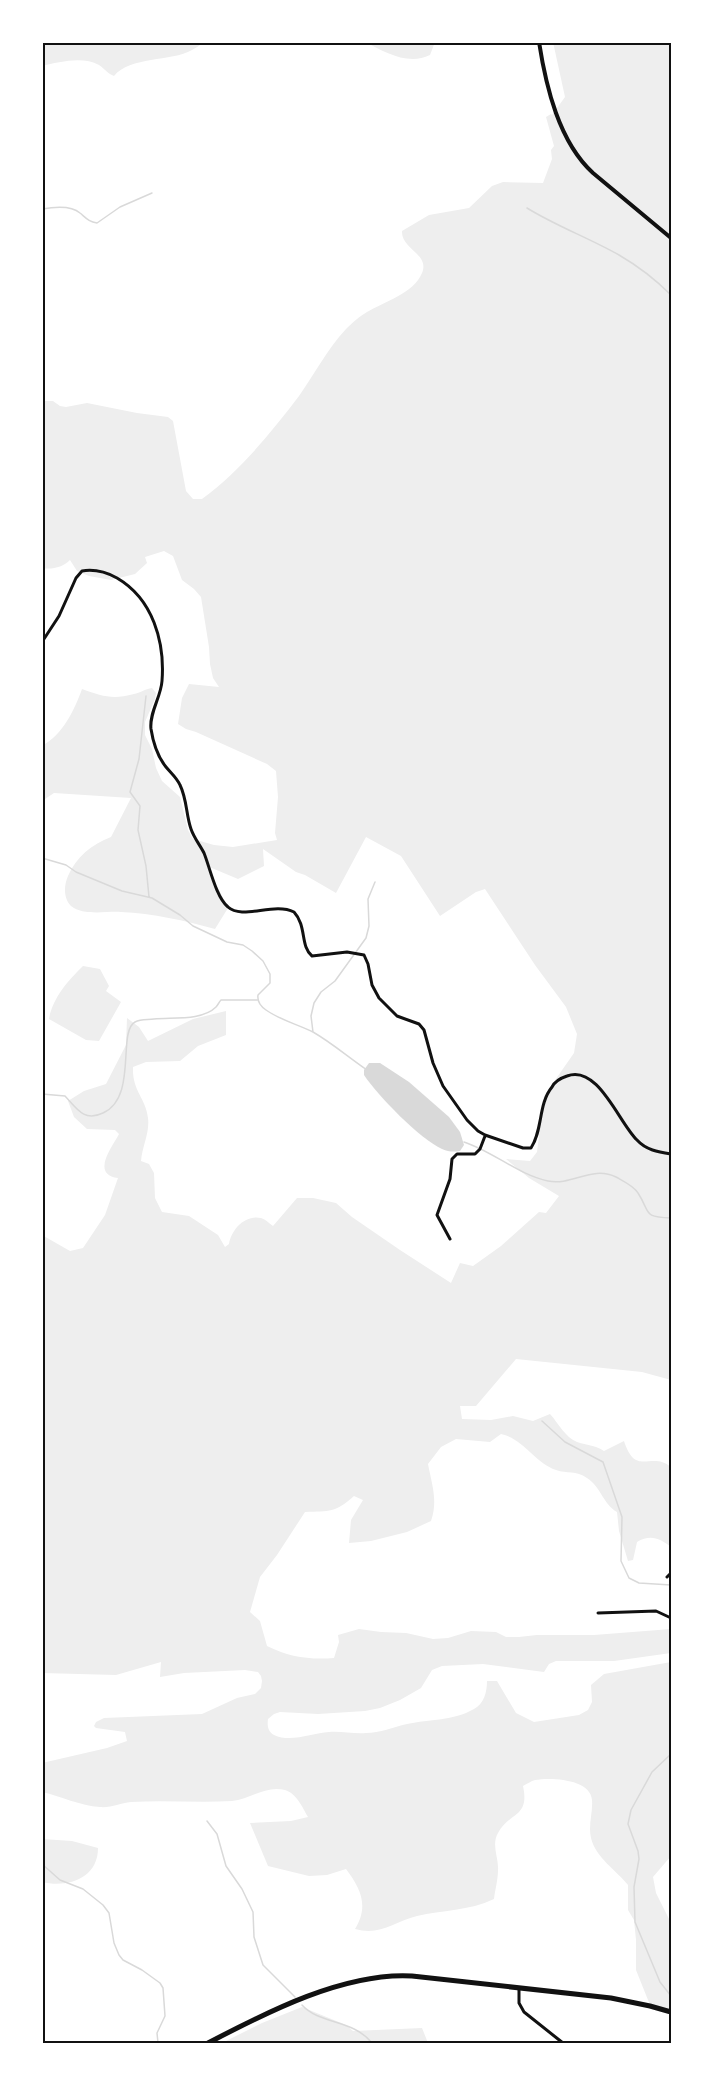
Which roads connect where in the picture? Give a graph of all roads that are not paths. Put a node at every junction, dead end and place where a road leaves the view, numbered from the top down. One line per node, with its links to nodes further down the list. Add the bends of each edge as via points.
1 (539, 42): 2 (street, via 553,102 573,151 593,174)
2 (671, 238)
3 (42, 642): 4 (street, via 82,571 107,573 136,593 151,613 162,655 161,690 151,723 153,737 161,760 180,785 191,831 225,904 239,912 278,908 294,912 302,923 307,951 312,956 347,952 364,955 379,998 397,1016 422,1027 443,1086 467,1120)
4 (485, 1136): 5 (street, via 531,1148 550,1089 566,1076 583,1075 596,1084 637,1140 646,1148); 6 (street, via 478,1152 457,1154 452,1159 450,1179 437,1215)
5 (671, 1154)
6 (450, 1239)
7 (671, 1573): 8 (street)
8 (667, 1577)
9 (598, 1613): 10 (street, via 656,1611)
10 (671, 1618)
11 (519, 1987): 12 (main road, via 611,1998); 13 (main road, via 399,1975 371,1977 303,1999); 14 (street, via 519,2003 524,2012)
12 (671, 2012)
13 (208, 2043)
14 (563, 2043)

